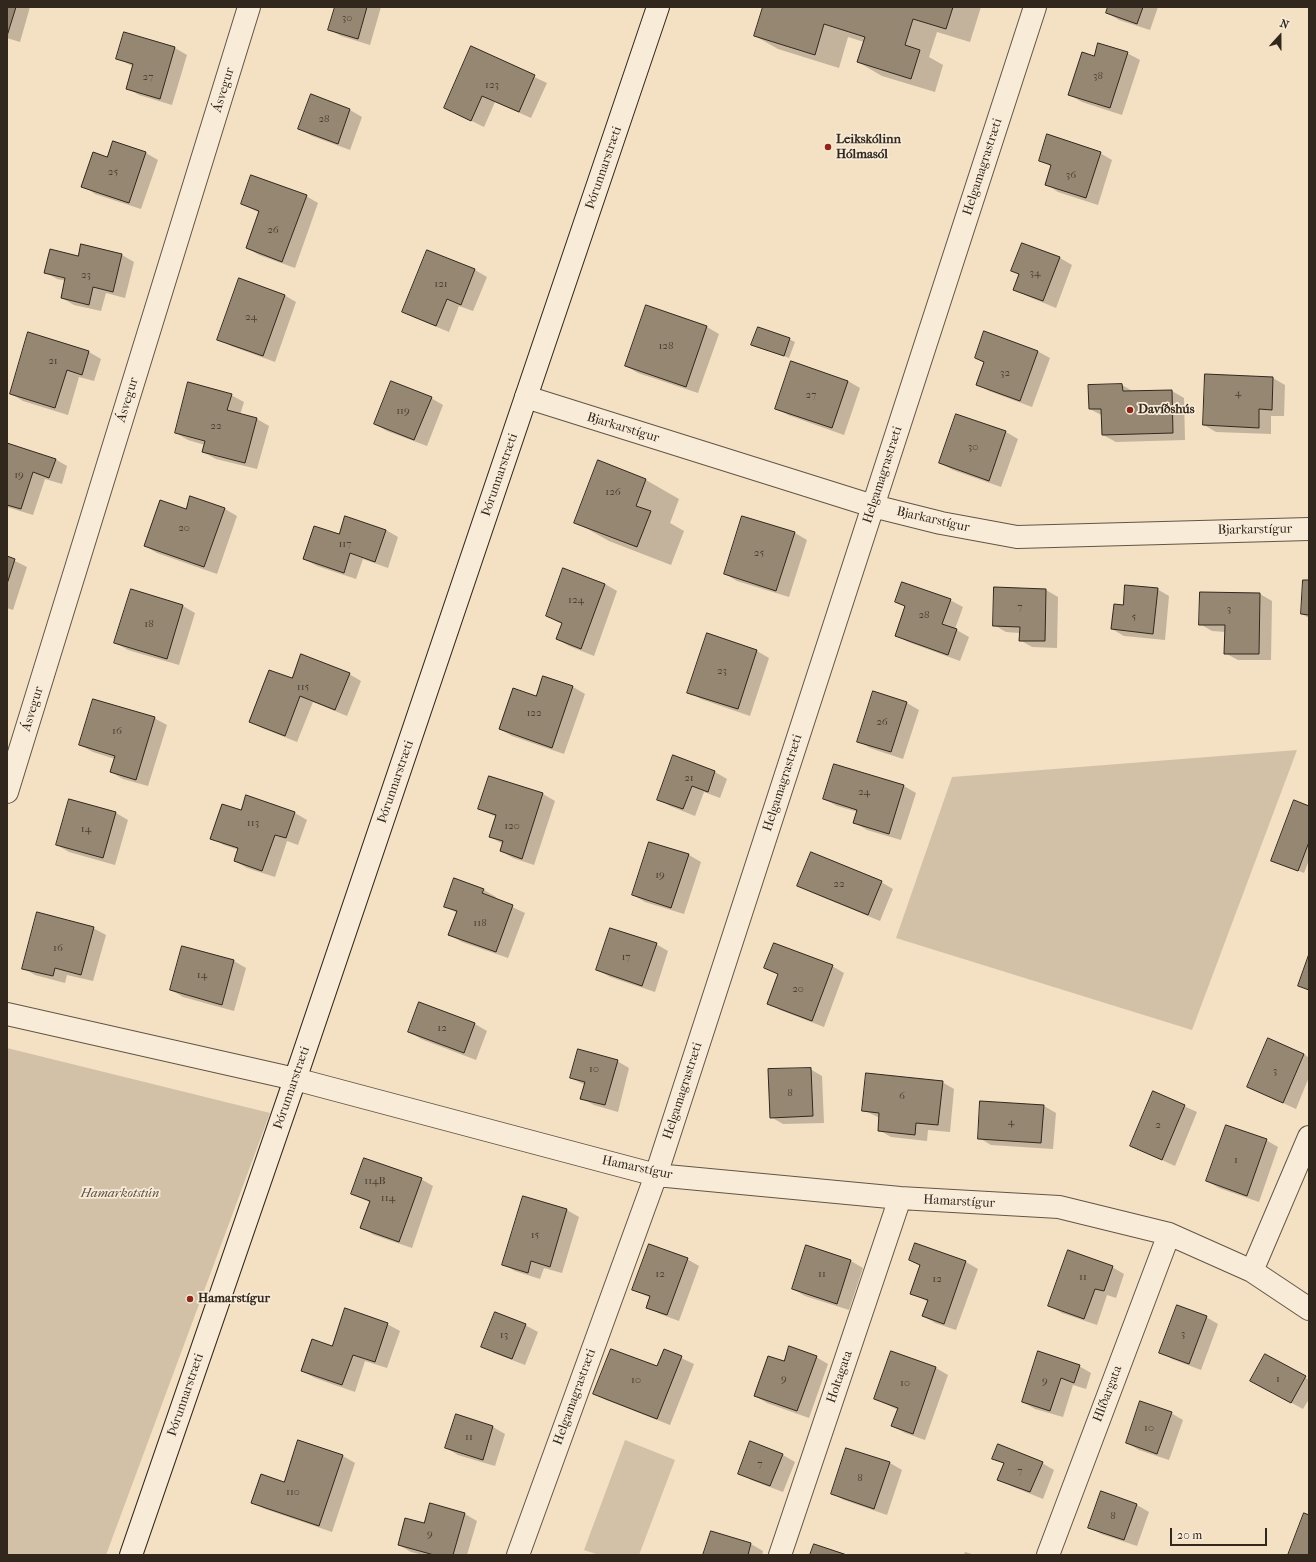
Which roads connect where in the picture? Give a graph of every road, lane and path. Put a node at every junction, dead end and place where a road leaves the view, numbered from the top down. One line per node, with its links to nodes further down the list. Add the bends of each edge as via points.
1 (249, 7): 7 (street, Ásvegur)
2 (658, 7): 4 (street, Þórunnarstræti)
3 (1035, 7): 5 (street, Helgamagrastræti)
4 (526, 397): 5 (street, Bjarkarstígur); 9 (street, Þórunnarstræti)
5 (872, 506): 6 (street, Bjarkarstígur, via 941,523 1017,537); 11 (street, Helgamagrastræti)
6 (1309, 529)
7 (7, 792)
8 (7, 1014): 9 (street, Hamarstígur)
9 (295, 1079): 11 (street, Hamarstígur); 16 (street, Þórunnarstræti)
10 (1309, 1137): 14 (street)
11 (656, 1175): 12 (street, Hamarstígur); 17 (street, Helgamagrastræti)
12 (900, 1198): 13 (street, Hamarstígur, via 1059,1207); 18 (street, Holtagata)
13 (1169, 1234): 14 (street, Hamarstígur); 19 (street, Hlíðargata)
14 (1252, 1271): 15 (street, Hamarstígur)
15 (1309, 1309)
16 (131, 1555)
17 (518, 1555)
18 (780, 1555)
19 (1048, 1555)

